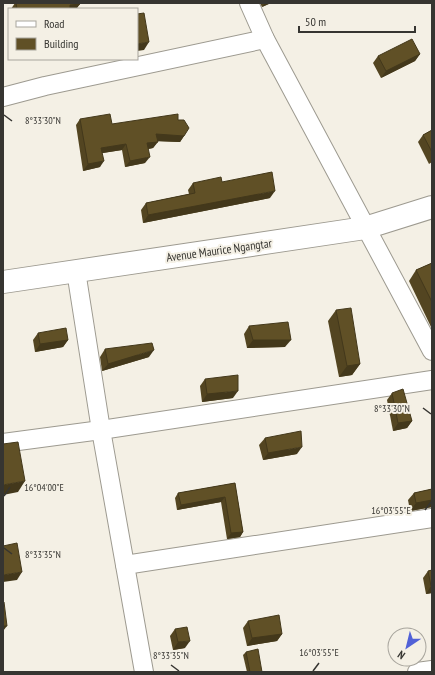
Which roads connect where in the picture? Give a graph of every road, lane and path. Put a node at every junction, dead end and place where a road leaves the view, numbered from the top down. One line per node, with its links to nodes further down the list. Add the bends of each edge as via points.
1 (249, 3): 2 (street)
2 (265, 39): 3 (street, via 52,84); 5 (street)
3 (3, 98)
4 (432, 207): 5 (street, Avenue Maurice Ngangtar)
5 (365, 228): 6 (street, Avenue Maurice Ngangtar); 8 (street)
6 (76, 271): 7 (street, Avenue Maurice Ngangtar); 10 (street)
7 (3, 282)
8 (432, 351)
9 (432, 380): 10 (street)
10 (101, 430): 11 (street); 13 (street)
11 (3, 443)
12 (432, 518): 13 (street)
13 (125, 565): 15 (street)
14 (432, 670): 16 (street)
15 (144, 672)
16 (417, 672)

